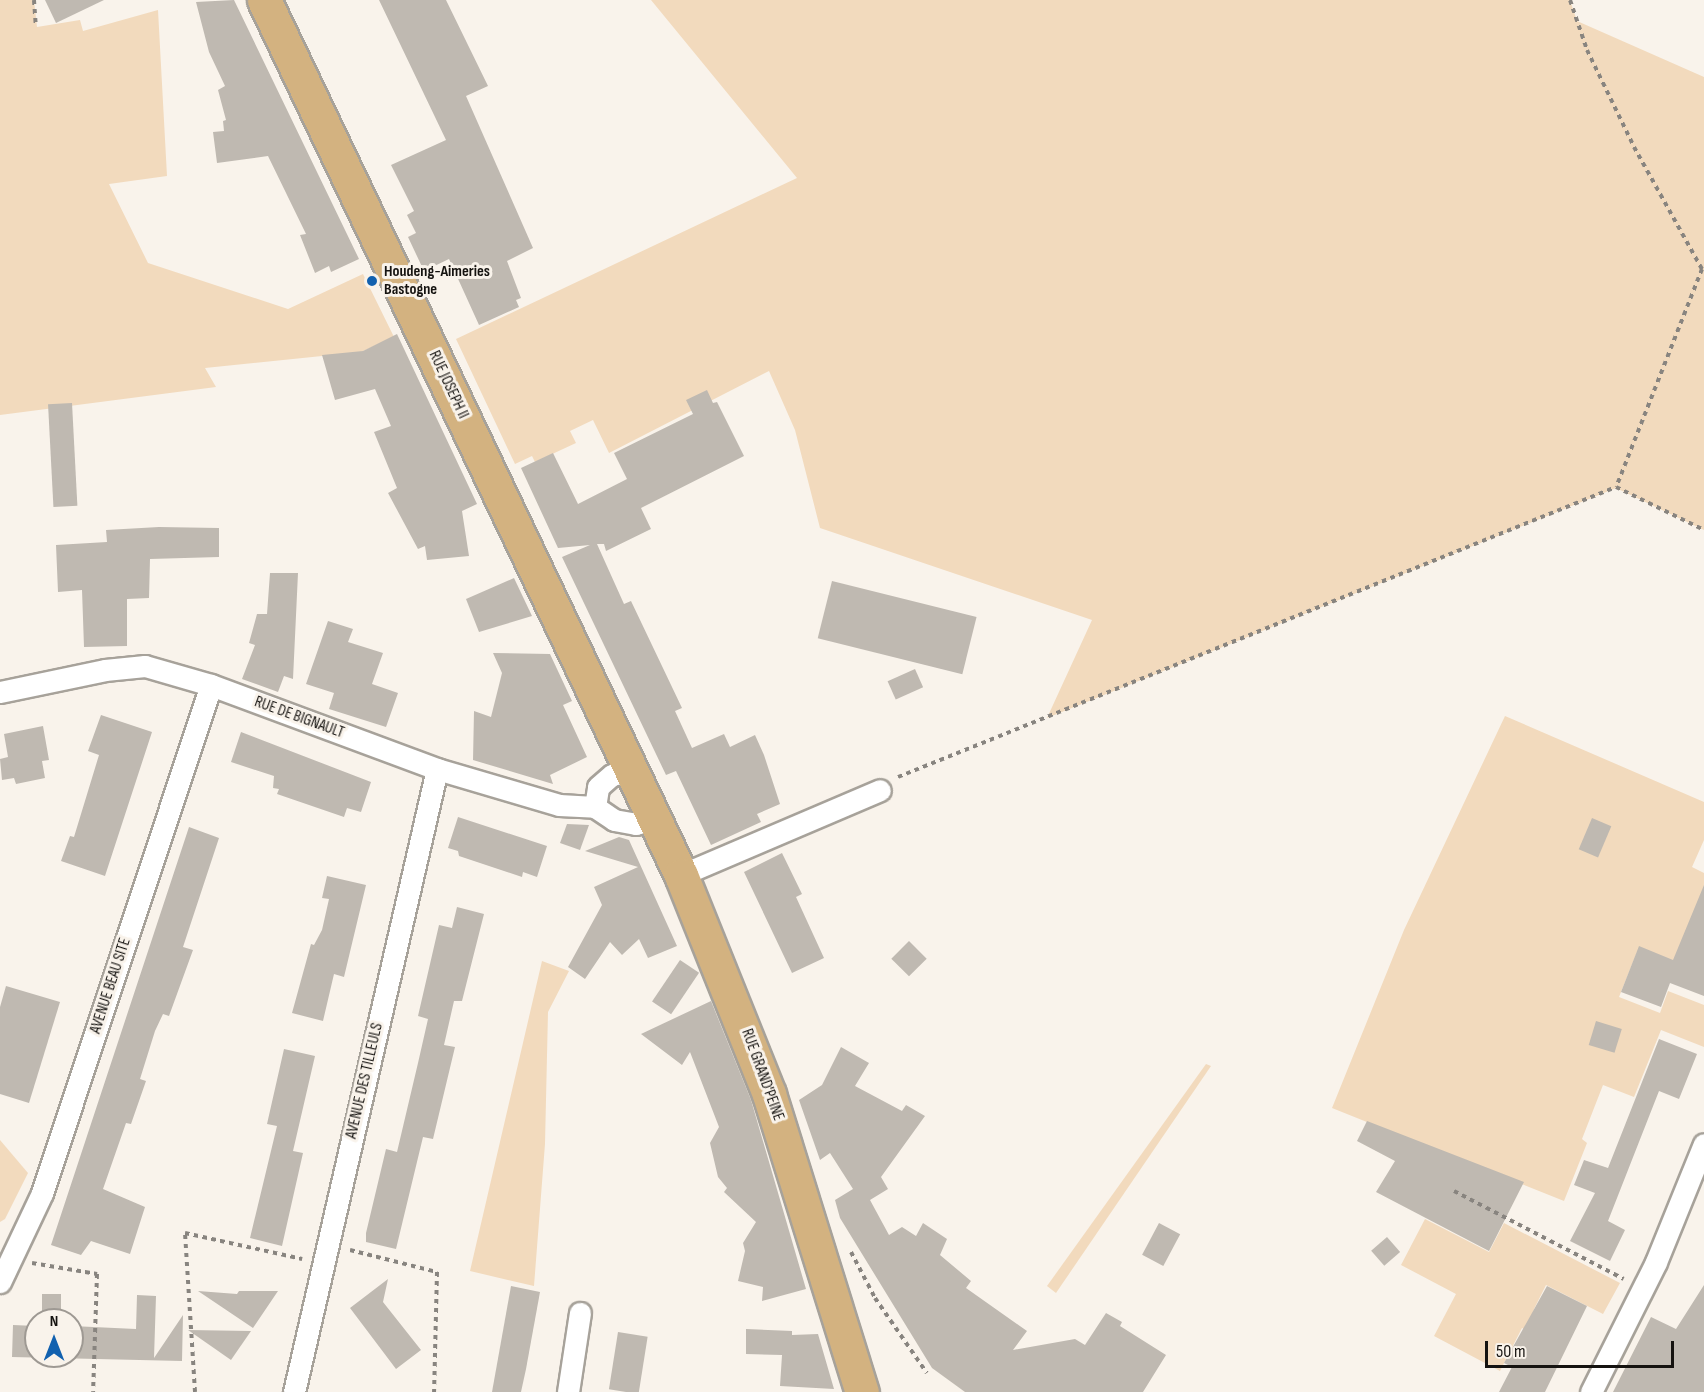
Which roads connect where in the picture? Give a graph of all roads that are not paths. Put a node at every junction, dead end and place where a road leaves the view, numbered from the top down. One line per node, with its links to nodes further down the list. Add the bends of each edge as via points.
1 (264, 0): 5 (main road, RUE JOSEPH II)
2 (211, 685): 3 (street, RUE DE BIGNAULT, via 145,666 105,670); 4 (street, RUE DE BIGNAULT); 11 (street, AVENUE BEAU SITE, via 42,1193)
3 (0, 692)
4 (437, 770): 7 (street, RUE DE BIGNAULT, via 559,805); 13 (street, AVENUE DES TILLEULS)
5 (631, 770): 7 (street, via 612,775 598,787); 8 (main road, RUE GRAND'PEINE)
6 (880, 790): 9 (street)
7 (595, 807): 8 (street, RUE DE BIGNAULT, via 614,820 636,824)
8 (654, 819): 9 (main road, RUE GRAND'PEINE)
9 (681, 875): 15 (main road, RUE GRAND'PEINE, via 769,1094)
10 (1704, 1144): 16 (street, via 1643,1288)
11 (0, 1282)
12 (580, 1313): 14 (street)
13 (294, 1392)
14 (568, 1392)
15 (862, 1392)
16 (1590, 1392)

